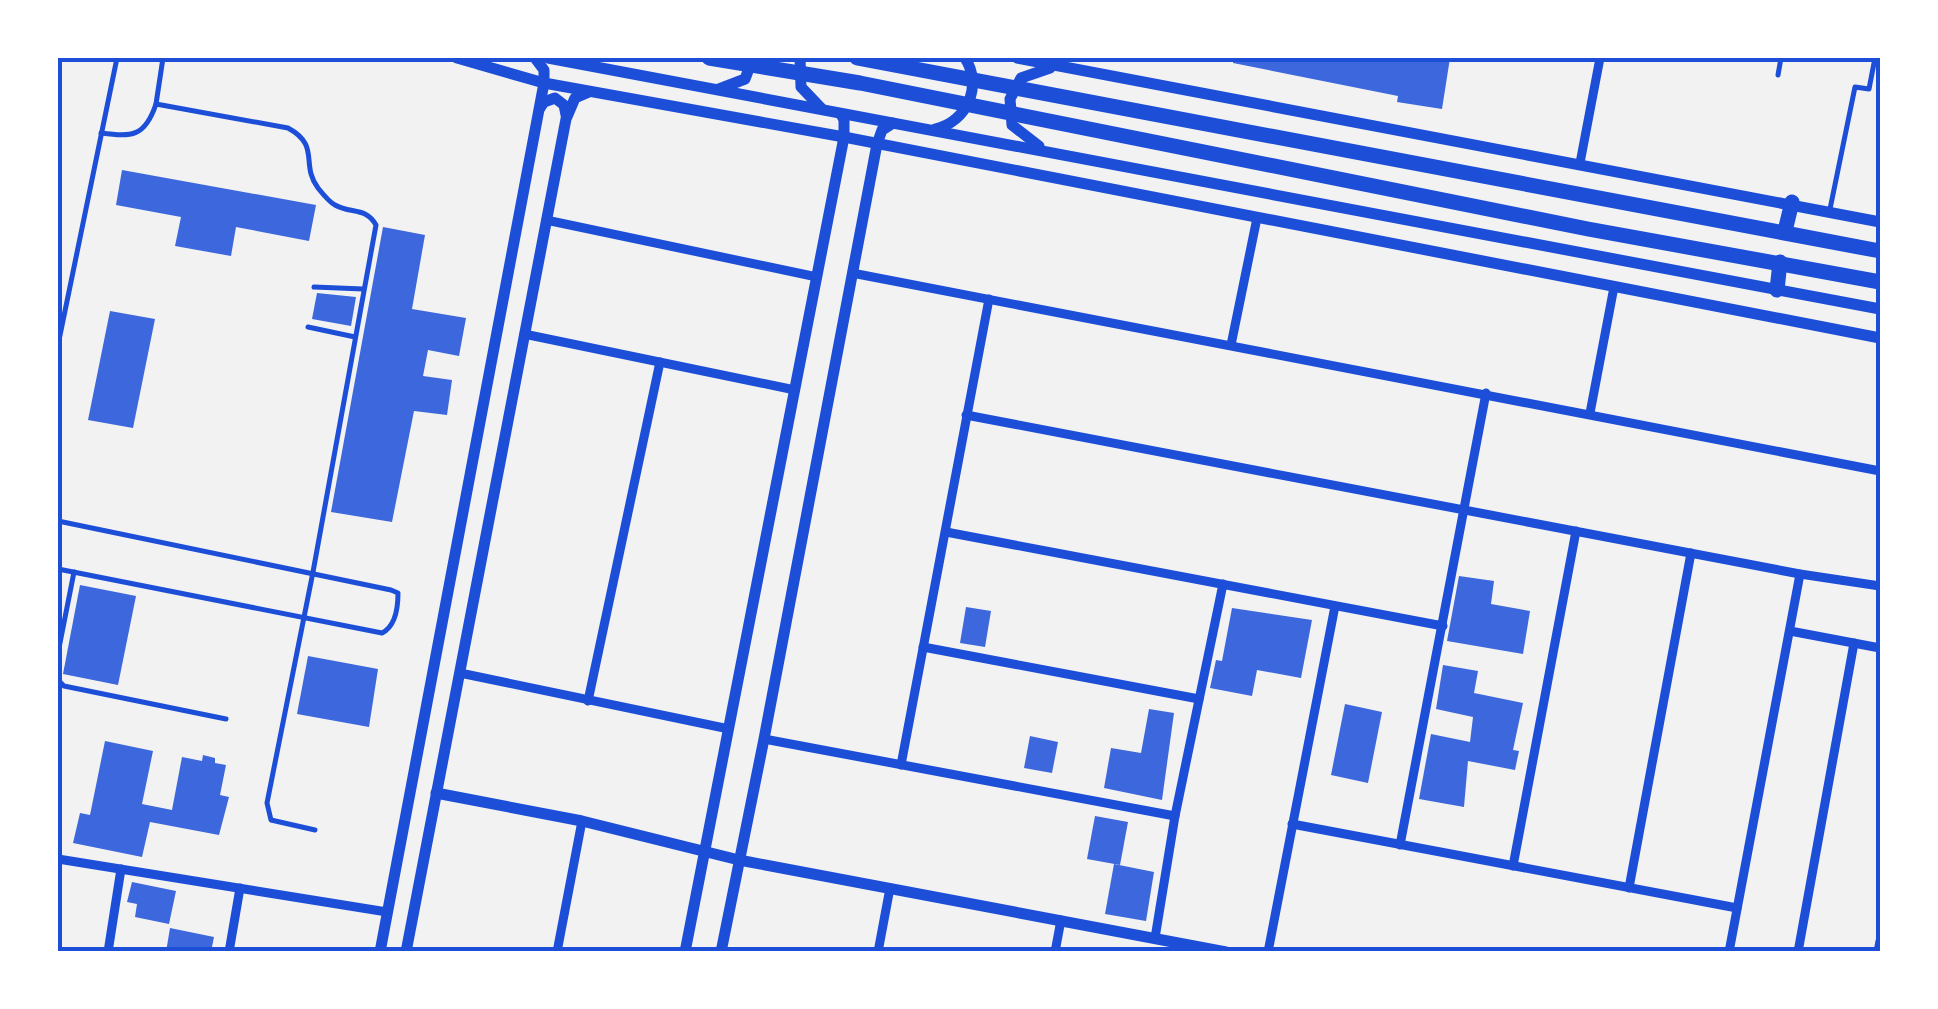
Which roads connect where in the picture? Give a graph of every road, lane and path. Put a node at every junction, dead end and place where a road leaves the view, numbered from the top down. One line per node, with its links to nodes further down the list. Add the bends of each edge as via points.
1 (117, 58): 28 (lane)
2 (163, 58): 22 (lane)
3 (457, 58): 18 (street)
4 (534, 58): 18 (street)
5 (548, 58): 17 (street)
6 (709, 58): 41 (main road)
7 (753, 58): 19 (street, via 745,79)
8 (800, 58): 23 (street, via 801,87 814,104)
9 (857, 58): 38 (main road)
10 (965, 58): 27 (street, via 972,76 969,101 952,124)
11 (1017, 58): 15 (street)
12 (1600, 58): 32 (street)
13 (1781, 58): 16 (lane)
14 (1876, 58): 34 (lane, via 1869,89 1854,87)
15 (1079, 70): 31 (street, via 1036,70 1020,78 1010,99 1012,125); 32 (street)
16 (1778, 74)
17 (665, 80): 19 (street); 21 (street)
18 (544, 82): 20 (street); 24 (street)
19 (710, 89): 23 (street)
20 (593, 92): 21 (street); 25 (street, via 575,98)
21 (663, 102): 29 (street)
22 (156, 104): 28 (lane, via 141,130 128,136); 48 (lane, via 288,128 301,136 314,184 334,205 363,212 376,225)
23 (837, 114): 26 (street); 29 (street)
24 (536, 116): 25 (street, via 555,98); 78 (street)
25 (566, 120): 36 (street)
26 (893, 123): 27 (street); 30 (street)
27 (931, 130): 31 (street)
28 (100, 133): 56 (lane)
29 (844, 136): 30 (street); 44 (street)
30 (877, 144): 35 (street); 42 (street)
31 (1066, 155): 39 (street)
32 (1580, 163): 33 (street)
33 (1792, 202): 34 (street); 38 (main road)
34 (1830, 212): 37 (street)
35 (1257, 218): 43 (street); 57 (street)
36 (546, 220): 44 (street); 53 (street)
37 (1880, 222)
38 (1785, 231): 40 (main road)
39 (1549, 248): 43 (street); 49 (street)
40 (1880, 251)
41 (1780, 262): 45 (main road); 49 (main road)
42 (852, 273): 50 (street); 91 (street)
43 (1544, 274): 47 (street)
44 (817, 276): 59 (street)
45 (1880, 282)
46 (314, 286): 48 (lane)
47 (1614, 287): 55 (street); 61 (street)
48 (363, 289): 54 (lane)
49 (1777, 290): 51 (street)
50 (990, 299): 57 (street); 62 (street)
51 (1880, 309)
52 (308, 328): 54 (lane)
53 (524, 334): 58 (street); 80 (street)
54 (355, 337): 71 (lane)
55 (1880, 338)
56 (58, 345)
57 (1231, 345): 60 (street)
58 (660, 362): 59 (street); 88 (street)
59 (795, 390): 90 (street)
60 (1486, 393): 61 (street); 64 (street)
61 (1590, 413): 63 (street)
62 (966, 415): 64 (street); 67 (street)
63 (1880, 471)
64 (1463, 510): 66 (street); 77 (street)
65 (58, 521): 71 (lane)
66 (1576, 531): 68 (street); 102 (street)
67 (946, 532): 73 (street); 82 (street)
68 (1691, 553): 72 (street); 106 (street)
69 (58, 569): 70 (lane)
70 (74, 572): 76 (lane); 84 (lane)
71 (313, 572): 76 (lane); 76 (lane, via 392,590 398,601 393,623 382,633)
72 (1800, 574): 74 (street); 79 (street)
73 (1223, 584): 75 (street); 87 (street)
74 (1880, 586)
75 (1335, 606): 77 (street); 96 (street)
76 (304, 619): 97 (lane, via 266,803 271,820)
77 (1443, 626): 98 (street)
78 (442, 628): 80 (street); 108 (street)
79 (1790, 631): 81 (street); 107 (street)
80 (468, 632): 85 (street)
81 (1854, 643): 83 (street); 124 (street)
82 (923, 648): 87 (street); 92 (street)
83 (1880, 648)
84 (58, 654)
85 (460, 673): 88 (street); 93 (street)
86 (58, 680): 89 (lane)
87 (1199, 698): 94 (street)
88 (588, 701): 90 (street)
89 (226, 719)
90 (729, 730): 99 (street)
91 (764, 739): 92 (street); 101 (street)
92 (901, 765): 94 (street)
93 (436, 792): 95 (street); 115 (street)
94 (1175, 816): 110 (street)
95 (582, 822): 99 (street); 116 (street)
96 (1292, 824): 98 (street); 122 (street)
97 (315, 830)
98 (1400, 844): 102 (street)
99 (705, 852): 101 (street); 117 (street)
100 (58, 858): 103 (street)
101 (739, 860): 105 (street); 118 (street)
102 (1513, 866): 106 (street)
103 (122, 869): 104 (street); 112 (street)
104 (240, 888): 108 (street); 113 (street)
105 (890, 888): 109 (street); 119 (street)
106 (1628, 888): 107 (street)
107 (1737, 908): 123 (street)
108 (388, 912): 114 (street)
109 (1061, 920): 110 (street); 120 (street)
110 (1154, 938): 121 (street)
111 (1880, 940): 125 (street)
112 (108, 952)
113 (228, 952)
114 (380, 952)
115 (406, 952)
116 (557, 952)
117 (685, 952)
118 (721, 952)
119 (878, 952)
120 (1055, 952)
121 (1226, 952)
122 (1268, 952)
123 (1729, 952)
124 (1798, 952)
125 (1878, 952)

